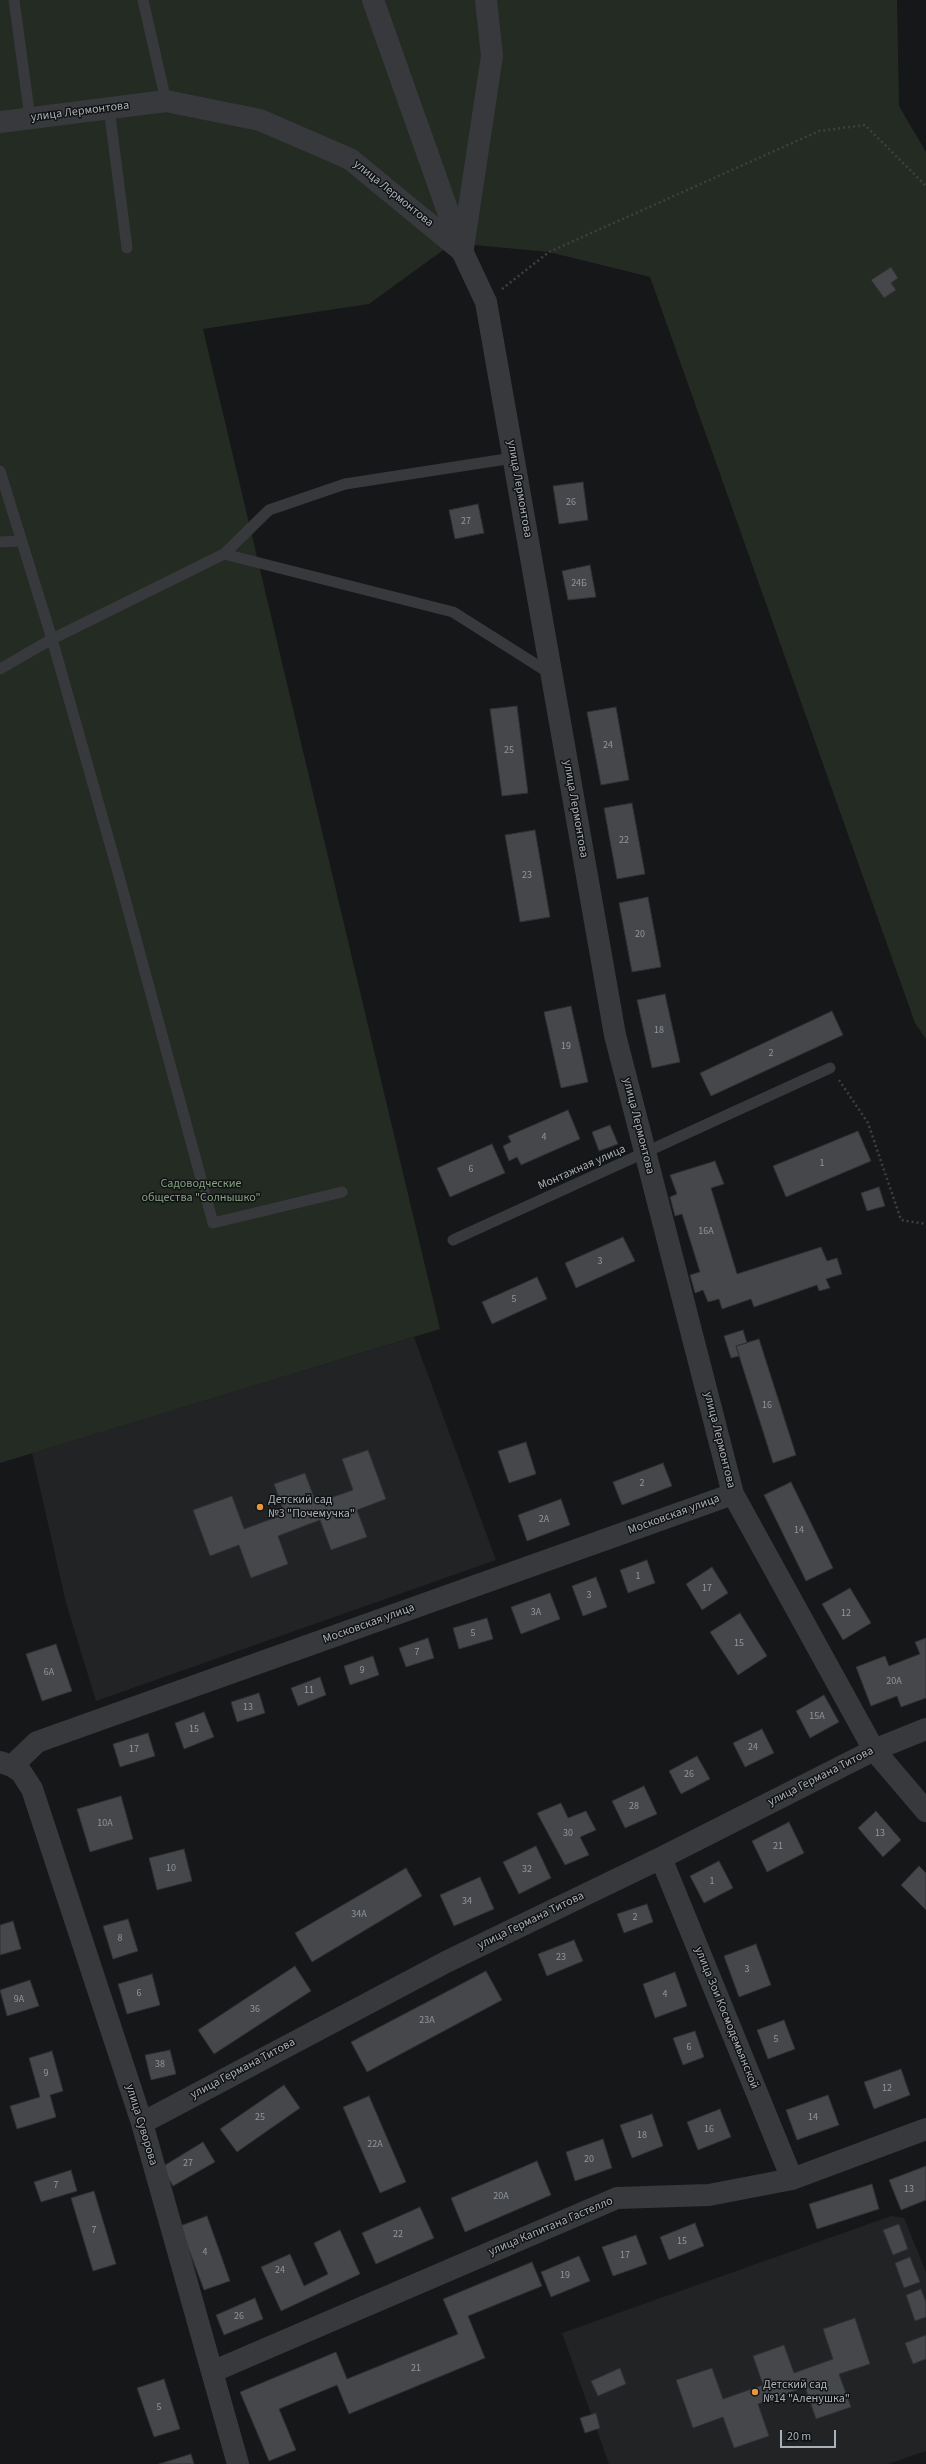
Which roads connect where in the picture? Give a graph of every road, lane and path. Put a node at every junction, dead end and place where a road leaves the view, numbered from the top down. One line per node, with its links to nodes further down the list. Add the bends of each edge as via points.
1 (14, 0): 7 (lane)
2 (143, 0): 5 (lane)
3 (373, 0): 11 (street)
4 (486, 0): 11 (street, via 492,56)
5 (166, 101): 6 (street, улица Лермонтова); 11 (street, улица Лермонтова, via 260,120 350,159)
6 (109, 108): 7 (street, улица Лермонтова); 10 (lane)
7 (30, 118): 8 (street, улица Лермонтова)
8 (0, 122)
9 (926, 186): 12 (path, via 865,125 819,131 550,252)
10 (127, 248)
11 (462, 251): 12 (street, улица Лермонтова)
12 (486, 302): 13 (street, улица Лермонтова)
13 (513, 458): 17 (lane, via 345,484 269,510); 20 (street, улица Лермонтова)
14 (0, 471): 15 (lane)
15 (21, 541): 16 (lane); 18 (lane)
16 (0, 542)
17 (224, 554): 18 (lane); 20 (lane, via 453,612)
18 (52, 639): 19 (lane); 23 (lane, via 213,1223)
19 (0, 670)
20 (551, 675): 22 (street, улица Лермонтова, via 614,1035)
21 (830, 1068): 22 (lane, Монтажная улица); 24 (path, via 868,1123 901,1220)
22 (645, 1154): 25 (lane, Монтажная улица); 26 (street, улица Лермонтова)
23 (342, 1192)
24 (926, 1224)
25 (453, 1240)
26 (733, 1494): 28 (street, улица Лермонтова); 29 (street, Московская улица, via 37,1742)
27 (926, 1729): 28 (street, улица Германа Титова)
28 (874, 1750): 31 (street, улица Лермонтова); 32 (street, улица Германа Титова)
29 (6, 1764): 30 (street, Московская улица, via 22,1772)
30 (32, 1789): 33 (street, улица Суворова)
31 (926, 1811)
32 (661, 1858): 33 (street, улица Германа Титова, via 446,1962); 35 (street, улица Зои Космодемьянской)
33 (142, 2123): 36 (street, улица Суворова)
34 (926, 2129): 35 (street, улица Капитана Гастелло)
35 (792, 2179): 36 (street, улица Капитана Гастелло, via 709,2194 617,2198)
36 (214, 2371): 37 (street, улица Суворова)
37 (238, 2464)

